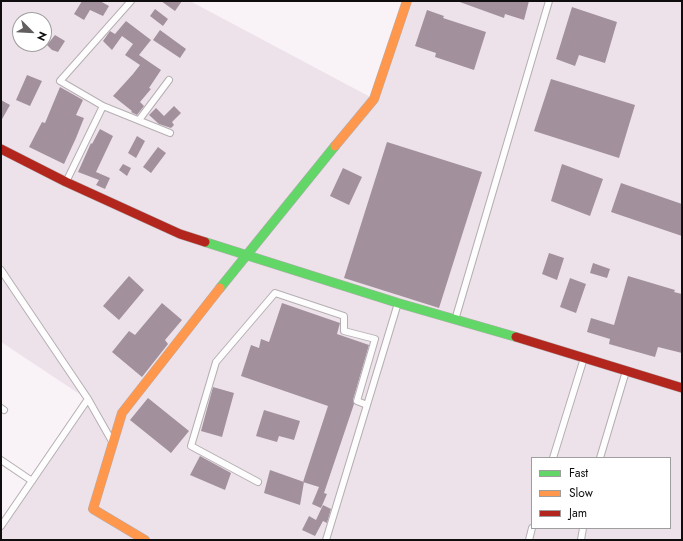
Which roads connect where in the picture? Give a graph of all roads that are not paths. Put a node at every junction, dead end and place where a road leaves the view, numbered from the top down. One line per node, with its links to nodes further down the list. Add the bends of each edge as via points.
1 (131, 1): 5 (street, via 60,81)
2 (407, 1): 10 (main road, via 374,99)
3 (549, 1): 13 (street)
4 (169, 80): 6 (street)
5 (103, 106): 6 (street); 9 (street)
6 (139, 120): 7 (street)
7 (170, 133)
8 (1, 149): 9 (main road)
9 (66, 182): 10 (main road, via 180,234)
10 (246, 255): 12 (main road); 19 (main road, via 122,413)
11 (1, 270): 17 (street)
12 (398, 303): 13 (main road); 18 (street)
13 (455, 320): 14 (main road)
14 (584, 358): 15 (main road); 20 (street)
15 (626, 371): 16 (main road); 21 (street)
16 (682, 388)
17 (88, 399): 19 (street); 23 (street)
18 (367, 405): 24 (street, via 357,401 375,339 344,331 344,316 275,293 216,362 191,446); 29 (street)
19 (113, 443): 28 (main road, via 93,509)
20 (553, 457)
21 (600, 457)
22 (1, 460): 23 (street)
23 (32, 481): 25 (street)
24 (258, 482)
25 (1, 526)
26 (532, 529): 30 (street)
27 (583, 529): 31 (street)
28 (145, 540)
29 (326, 540)
30 (529, 540)
31 (581, 540)

